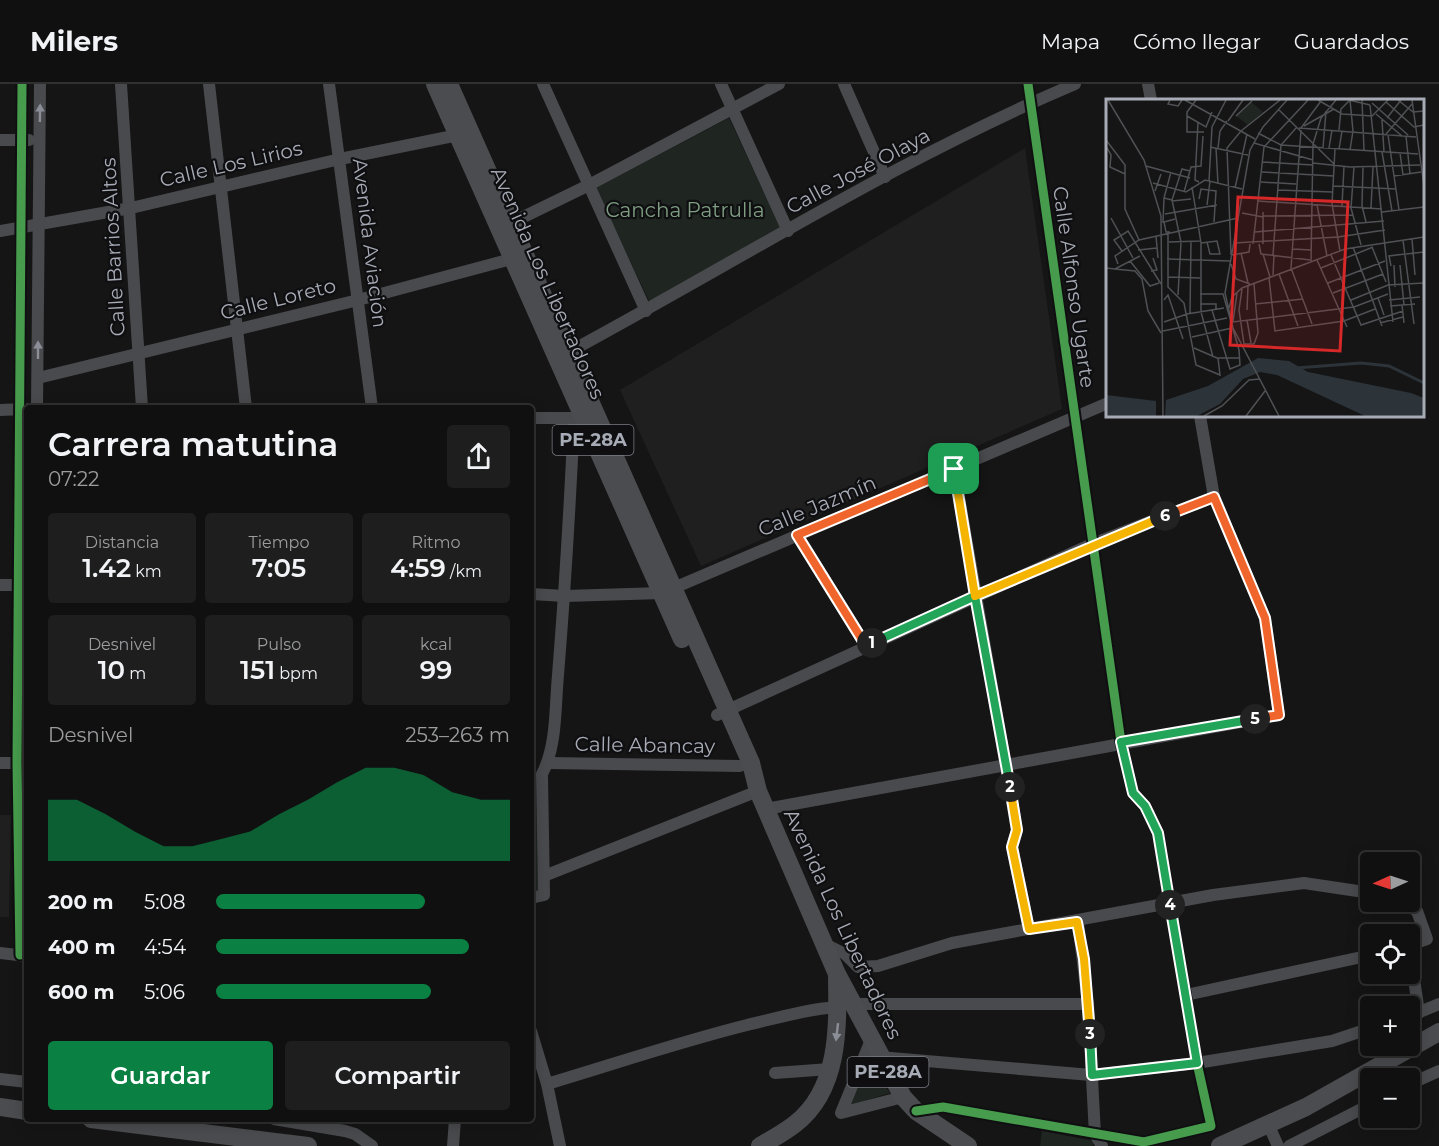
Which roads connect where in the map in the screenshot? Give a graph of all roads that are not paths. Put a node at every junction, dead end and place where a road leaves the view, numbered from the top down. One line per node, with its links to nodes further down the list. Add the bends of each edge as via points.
1 (22, 84): 20 (street)
2 (40, 84): 21 (street, one-way to 2)
3 (121, 84): 26 (street, Calle Barrios Altos)
4 (209, 84): 25 (street)
5 (329, 84): 22 (street, Avenida Aviación)
6 (435, 84): 18 (highway, Avenida Los Libertadores / PE-28A)
7 (449, 84): 18 (highway, Avenida Los Libertadores / PE-28A)
8 (543, 84): 24 (street)
9 (721, 84): 17 (street)
10 (779, 84): 17 (street)
11 (844, 84): 23 (street)
12 (1028, 84): 16 (street, Calle Alfonso Ugarte)
13 (1075, 84): 16 (street, Calle José Olaya)
14 (1148, 84): 15 (street)
15 (1151, 99)
16 (1031, 103): 23 (street, Calle José Olaya); 47 (street, Calle Alfonso Ugarte)
17 (732, 109): 24 (street); 31 (street)
18 (464, 134): 22 (street, Calle Los Lirios); 27 (highway, Avenida Los Libertadores / PE-28A); 32 (highway, Avenida Los Libertadores / PE-28A)
19 (0, 140): 20 (street)
20 (22, 140): 21 (street); 29 (street)
21 (39, 140): 28 (street)
22 (340, 159): 25 (street, Calle Los Lirios); 33 (street, Avenida Aviación)
23 (885, 177): 31 (street, Calle José Olaya)
24 (589, 185): 27 (street); 34 (street)
25 (222, 186): 26 (street, Calle Los Lirios); 35 (street)
26 (131, 208): 28 (street, Calle Los Lirios); 37 (street, Calle Barrios Altos)
27 (511, 223): 32 (highway, Avenida Los Libertadores / PE-28A)
28 (39, 226): 29 (street, Calle Los Lirios); 38 (street, one-way to 28)
29 (21, 229): 30 (street, Calle Los Lirios); 44 (street)
30 (0, 231)
31 (788, 231): 34 (street, Calle José Olaya)
32 (520, 257): 33 (street, Calle Loreto); 36 (highway, Avenida Los Libertadores / PE-28A); 46 (highway, Avenida Los Libertadores / PE-28A)
33 (358, 300): 35 (street, Calle Loreto); 43 (street, Avenida Aviación)
34 (646, 311): 36 (street, Calle José Olaya)
35 (237, 329): 37 (street, Calle Loreto); 42 (street)
36 (568, 352): 46 (highway, Avenida Los Libertadores / PE-28A)
37 (139, 355): 38 (street, Calle Loreto); 41 (street, Calle Barrios Altos)
38 (38, 378): 40 (street)
39 (1106, 402): 47 (street, Calle Jazmín)
40 (37, 405)
41 (142, 405)
42 (246, 405)
43 (372, 405)
44 (23, 409): 45 (street); 55 (street)
45 (0, 410)
46 (583, 413): 48 (street); 56 (highway, Avenida Los Libertadores / PE-28A); 58 (street)
47 (1074, 416): 50 (street, Calle Jazmín); 53 (street, Calle Alfonso Ugarte)
48 (534, 417)
49 (1200, 417): 51 (street)
50 (954, 469): 52 (street, Calle Jazmín); 59 (street)
51 (1214, 497): 53 (street); 62 (street, via 1265,618 1279,715)
52 (797, 535): 56 (street, Calle Jazmín); 60 (street)
53 (1092, 544): 59 (street); 62 (street, Calle Alfonso Ugarte)
54 (0, 585): 55 (street)
55 (23, 585): 64 (street)
56 (668, 591): 58 (street, Calle Jazmín); 61 (highway, Avenida Los Libertadores / PE-28A)
57 (534, 594): 58 (street, Calle Jazmín)
58 (565, 596): 65 (street)
59 (975, 596): 60 (street); 67 (street)
60 (866, 646): 61 (street)
61 (723, 713): 66 (highway, Avenida Los Libertadores / PE-28A); 69 (highway, Avenida Los Libertadores / PE-28A, via 752,763)
62 (1121, 742): 67 (street); 74 (street, Calle Alfonso Ugarte, via 1133,793 1145,806 1158,833)
63 (0, 763): 64 (street)
64 (22, 763): 81 (street)
65 (549, 763): 66 (street, Calle Abancay); 68 (street)
66 (740, 766): 69 (highway, Avenida Los Libertadores / PE-28A)
67 (1006, 766): 70 (street); 77 (street, via 1017,830 1012,847)
68 (537, 774): 71 (street)
69 (758, 792): 70 (highway, Avenida Los Libertadores / PE-28A); 71 (street)
70 (766, 809): 79 (highway, Avenida Los Libertadores / PE-28A)
71 (544, 876): 73 (street, via 544,895)
72 (1360, 891): 74 (street, via 1304,883)
73 (534, 897)
74 (1170, 902): 76 (street); 83 (street, Calle Alfonso Ugarte)
75 (1417, 912): 78 (street, via 1427,939)
76 (1077, 922): 77 (street); 84 (street)
77 (1029, 929): 79 (street, via 952,943 878,966 858,967 845,954)
78 (1420, 941)
79 (825, 944): 86 (highway, Avenida Los Libertadores / PE-28A)
80 (0, 953): 81 (street)
81 (23, 956)
82 (1360, 957): 83 (street)
83 (1186, 994): 93 (street, Calle Alfonso Ugarte)
84 (1088, 1004): 86 (street); 97 (street)
85 (1439, 1004): 87 (street)
86 (850, 1008): 90 (highway, Avenida Los Libertadores / PE-28A); 94 (highway, PE-28A, one-way to 94); 101 (street, via 816,1008)
87 (1420, 1013)
88 (1360, 1032): 93 (street, via 1332,1041)
89 (1438, 1037): 110 (highway)
90 (871, 1040): 92 (highway, Avenida Los Libertadores / PE-28A); 102 (street, via 841,1113)
91 (534, 1041): 101 (street)
92 (879, 1057): 97 (street); 102 (highway, Avenida Los Libertadores / PE-28A)
93 (1197, 1063): 97 (street); 111 (street, Calle Alfonso Ugarte, via 1211,1126 1144,1142)
94 (830, 1069): 96 (street); 117 (highway, PE-28A, via 819,1096 797,1123)
95 (1439, 1071): 99 (street)
96 (775, 1073)
97 (1092, 1075): 111 (street)
98 (0, 1079): 100 (street)
99 (1420, 1080)
100 (24, 1082)
101 (547, 1084): 116 (street)
102 (903, 1097): 106 (highway, Avenida Los Libertadores / PE-28A)
103 (0, 1107): 105 (highway)
104 (1360, 1110): 122 (street)
105 (24, 1111)
106 (916, 1111): 111 (street, via 943,1107); 118 (highway, Avenida Los Libertadores / PE-28A)
107 (108, 1122): 112 (highway)
108 (292, 1122): 114 (street, via 345,1131)
109 (455, 1122): 115 (street)
110 (1269, 1126): 120 (highway); 121 (street)
111 (1095, 1134): 119 (street)
112 (208, 1140): 113 (highway)
113 (308, 1146)
114 (372, 1146)
115 (453, 1146)
116 (560, 1146)
117 (760, 1146)
118 (968, 1146)
119 (1102, 1146)
120 (1220, 1146)
121 (1278, 1146)
122 (1289, 1146)

